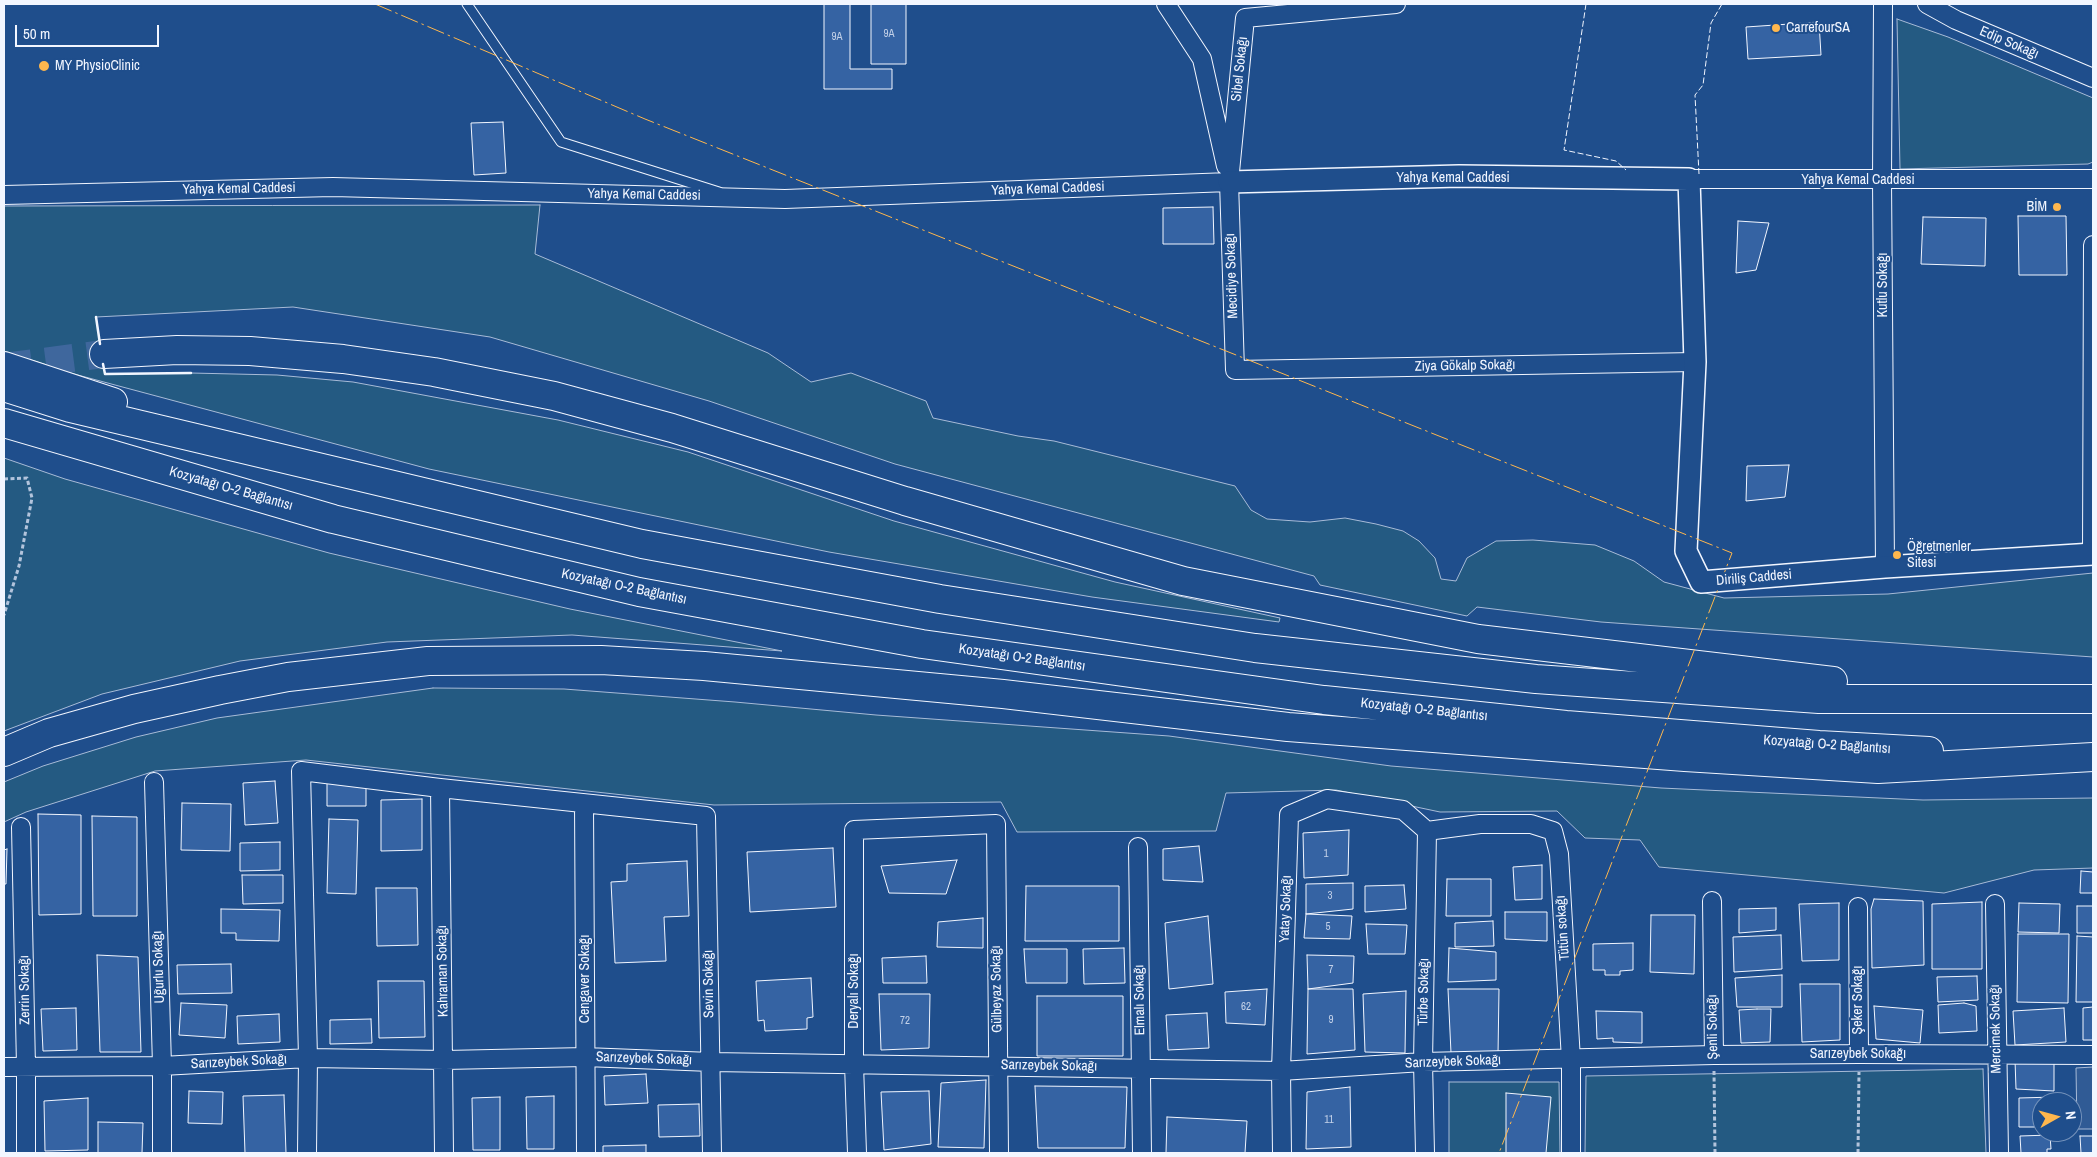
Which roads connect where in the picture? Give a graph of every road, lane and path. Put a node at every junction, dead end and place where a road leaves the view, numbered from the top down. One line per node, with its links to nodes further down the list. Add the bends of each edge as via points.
1 (467, 4): 12 (lane, via 561,142)
2 (1166, 4): 10 (street, via 1202,59)
3 (1396, 4): 10 (street, Sibel Sokağı, via 1245,18)
4 (1884, 4): 8 (street, Kutlu Sokağı)
5 (1927, 4): 6 (street, Edip Sokağı, via 1956,20)
6 (2093, 78)
7 (1690, 179): 8 (street, Yahya Kemal Caddesi); 10 (street, Yahya Kemal Caddesi, via 1459,176); 15 (street, Diriliş Caddesi)
8 (1882, 180): 9 (street, Yahya Kemal Caddesi); 23 (street, Kutlu Sokağı)
9 (2093, 180)
10 (1229, 182): 12 (street, Yahya Kemal Caddesi, via 785,199); 17 (street, Mecidiye Sokağı)
11 (4, 195): 12 (street, Yahya Kemal Caddesi, via 333,187)
12 (738, 198)
13 (2093, 245): 22 (street)
14 (104, 354): 26 (highway, via 250,351 344,359 434,372 554,396 672,428 905,501 1184,581 1478,639 1804,679)
15 (1695, 362): 17 (street, Ziya Gökalp Sokağı); 23 (street, Diriliş Caddesi, via 1686,551 1701,582)
16 (4, 366): 20 (highway)
17 (1235, 370)
18 (4, 387): 20 (highway, via 70,408)
19 (4, 424): 28 (highway, Kozyatağı O-2 Bağlantısı, via 342,522 639,592 922,644 1324,700 1566,725 1819,745)
20 (304, 465): 26 (highway, via 642,544 940,599 1255,648 1536,679 1820,699)
21 (4, 479): 24 (path, via 27,478 32,498 20,566)
22 (2093, 554): 23 (street, Diriliş Caddesi)
23 (1885, 567)
24 (4, 615)
25 (2093, 699): 26 (highway)
26 (2066, 700)
27 (4, 752): 28 (highway, via 49,734 134,709 288,677 428,661 601,660 704,666 1003,694 1288,727 1685,757 1878,769)
28 (2063, 757): 29 (highway)
29 (2093, 757)
30 (154, 782): 52 (street, Uğurlu Sokağı)
31 (440, 788): 32 (street); 45 (street, via 301,770); 46 (street, Kahraman Sokağı)
32 (584, 804): 44 (street, Cengaver Sokağı); 48 (street, Sevin Sokağı, via 706,816)
33 (21, 827): 54 (street, Zerrin Sokağı)
34 (854, 830): 50 (street, Deryalı Sokağı); 51 (street, Gülbeyaz Sokağı, via 996,824)
35 (1428, 831): 47 (street, Tütün sokağı, via 1480,824 1531,824 1553,831 1559,854); 49 (street, Türbe Sokağı); 56 (street, Yatay Sokağı, via 1403,810 1327,799 1289,814)
36 (1138, 847): 55 (street, Elmalı Sokağı)
37 (1712, 901): 41 (street, Şenli Sokağı)
38 (1995, 904): 42 (street, Mercimek Sokağı)
39 (1858, 907): 40 (street, Şeker Sokağı)
40 (1859, 1054): 41 (street, Sarızeybek Sokağı); 42 (street, Sarızeybek Sokağı); 70 (path, Şeker Sokağı)
41 (1714, 1055): 47 (street, Sarızeybek Sokağı); 69 (path, Şenli Sokağı)
42 (1996, 1055): 43 (street, Sarızeybek Sokağı); 71 (street, Mercimek Sokağı)
43 (2093, 1055)
44 (586, 1057): 46 (street, Sarızeybek Sokağı); 48 (street, Sarızeybek Sokağı); 61 (street, Cengaver Sokağı)
45 (308, 1058): 46 (street, Sarızeybek Sokağı); 52 (street, Sarızeybek Sokağı); 59 (street)
46 (445, 1060): 60 (street, Kahraman Sokağı)
47 (1572, 1060): 49 (street, Sarızeybek Sokağı); 68 (street, Tütün sokağı)
48 (711, 1062): 50 (street, Sarızeybek Sokağı); 62 (street, Sevin Sokağı)
49 (1423, 1062): 56 (street, Sarızeybek Sokağı); 67 (street, Türbe Sokağı)
50 (854, 1064): 51 (street, Sarızeybek Sokağı); 63 (street, Deryalı Sokağı)
51 (998, 1065): 55 (street, Sarızeybek Sokağı); 64 (street, Gülbeyaz Sokağı)
52 (162, 1066): 54 (street, Sarızeybek Sokağı); 58 (street, Uğurlu Sokağı)
53 (4, 1067): 54 (street, Sarızeybek Sokağı)
54 (26, 1067): 57 (street, Zerrin Sokağı)
55 (1140, 1068): 56 (street, Sarızeybek Sokağı); 65 (street, Elmalı Sokağı)
56 (1280, 1071): 66 (street, Yatay Sokağı)
57 (26, 1153)
58 (162, 1153)
59 (307, 1153)
60 (444, 1153)
61 (586, 1153)
62 (712, 1153)
63 (857, 1153)
64 (999, 1153)
65 (1142, 1153)
66 (1282, 1153)
67 (1425, 1153)
68 (1571, 1153)
69 (1715, 1153)
70 (1858, 1153)
71 (1999, 1153)

